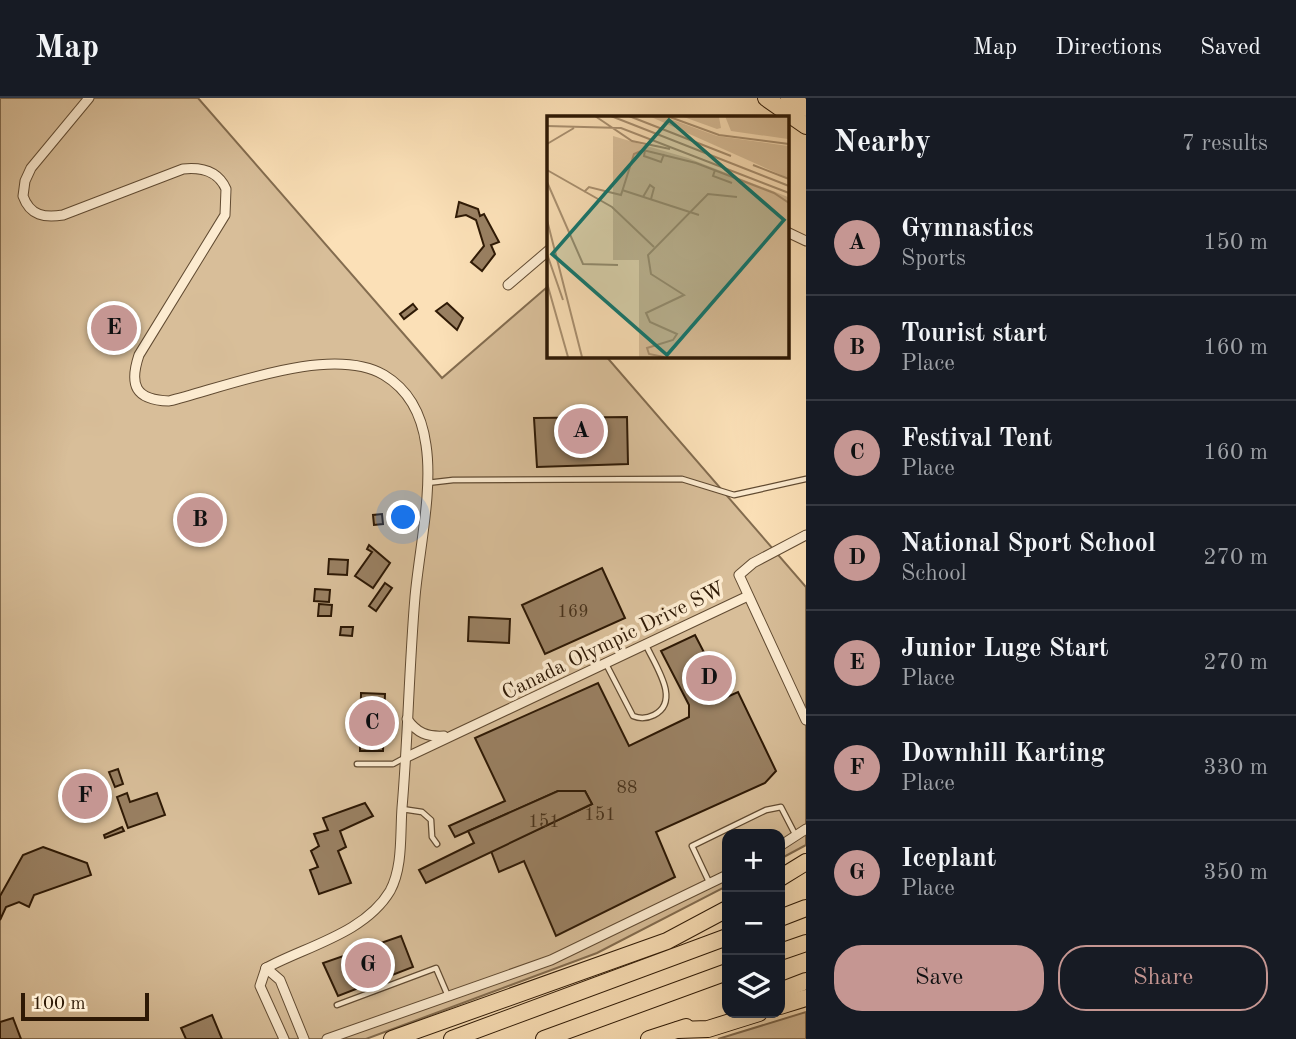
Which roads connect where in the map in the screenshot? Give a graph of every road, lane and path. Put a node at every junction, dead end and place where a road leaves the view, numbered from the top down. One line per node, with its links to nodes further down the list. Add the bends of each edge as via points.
1 (89, 98): 11 (street, via 27,176 23,196 35,213 63,215 183,169 214,173 226,190 225,215 139,355 134,379 141,393 169,401 313,364 334,362 371,369 394,383 414,406 427,448)
2 (766, 98): 5 (highway)
3 (789, 98): 4 (highway)
4 (806, 108)
5 (806, 126)
6 (788, 232): 7 (street)
7 (806, 241)
8 (547, 252): 9 (street)
9 (508, 285)
10 (806, 479): 11 (lane, via 734,495 682,479)
11 (426, 483): 16 (street)
12 (806, 534): 13 (street, via 739,575)
13 (748, 596): 14 (street, Canada Olympic Drive SW); 17 (street, Canada Olympic Drive SW)
14 (644, 642): 15 (street, Canada Olympic Drive SW); 15 (lane, via 668,695 658,713 647,718 633,716)
15 (606, 662): 18 (street, Canada Olympic Drive SW)
16 (407, 719): 18 (street, via 429,736); 19 (street)
17 (806, 720)
18 (450, 736): 19 (street, Canada Olympic Drive SW)
19 (407, 757): 20 (lane, via 393,764); 21 (street)
20 (358, 764)
21 (402, 809): 25 (lane, via 431,820); 36 (street, via 396,878 379,905 362,921)
22 (806, 830): 23 (street)
23 (796, 837): 24 (street); 29 (lane, via 781,807 692,846)
24 (785, 843)
25 (437, 844)
26 (806, 862): 27 (highway)
27 (785, 875)
28 (722, 878): 29 (street)
29 (709, 884): 40 (street, via 551,960)
30 (806, 908): 32 (highway)
31 (722, 912): 50 (highway, via 667,940)
32 (785, 916)
33 (722, 939): 51 (highway)
34 (806, 943): 35 (highway)
35 (785, 950)
36 (266, 968): 47 (street, via 260,986); 48 (street, via 280,980)
37 (722, 974): 52 (highway)
38 (806, 981): 39 (highway)
39 (785, 989)
40 (448, 997): 43 (lane, via 436,968); 49 (street)
41 (806, 998): 42 (highway)
42 (785, 1004)
43 (337, 1005)
44 (722, 1013): 46 (highway)
45 (743, 1018): 46 (highway, via 708,1029)
46 (678, 1030): 53 (highway)
47 (284, 1039)
48 (304, 1039)
49 (327, 1039)
50 (392, 1039)
51 (452, 1039)
52 (544, 1039)
53 (649, 1039)

